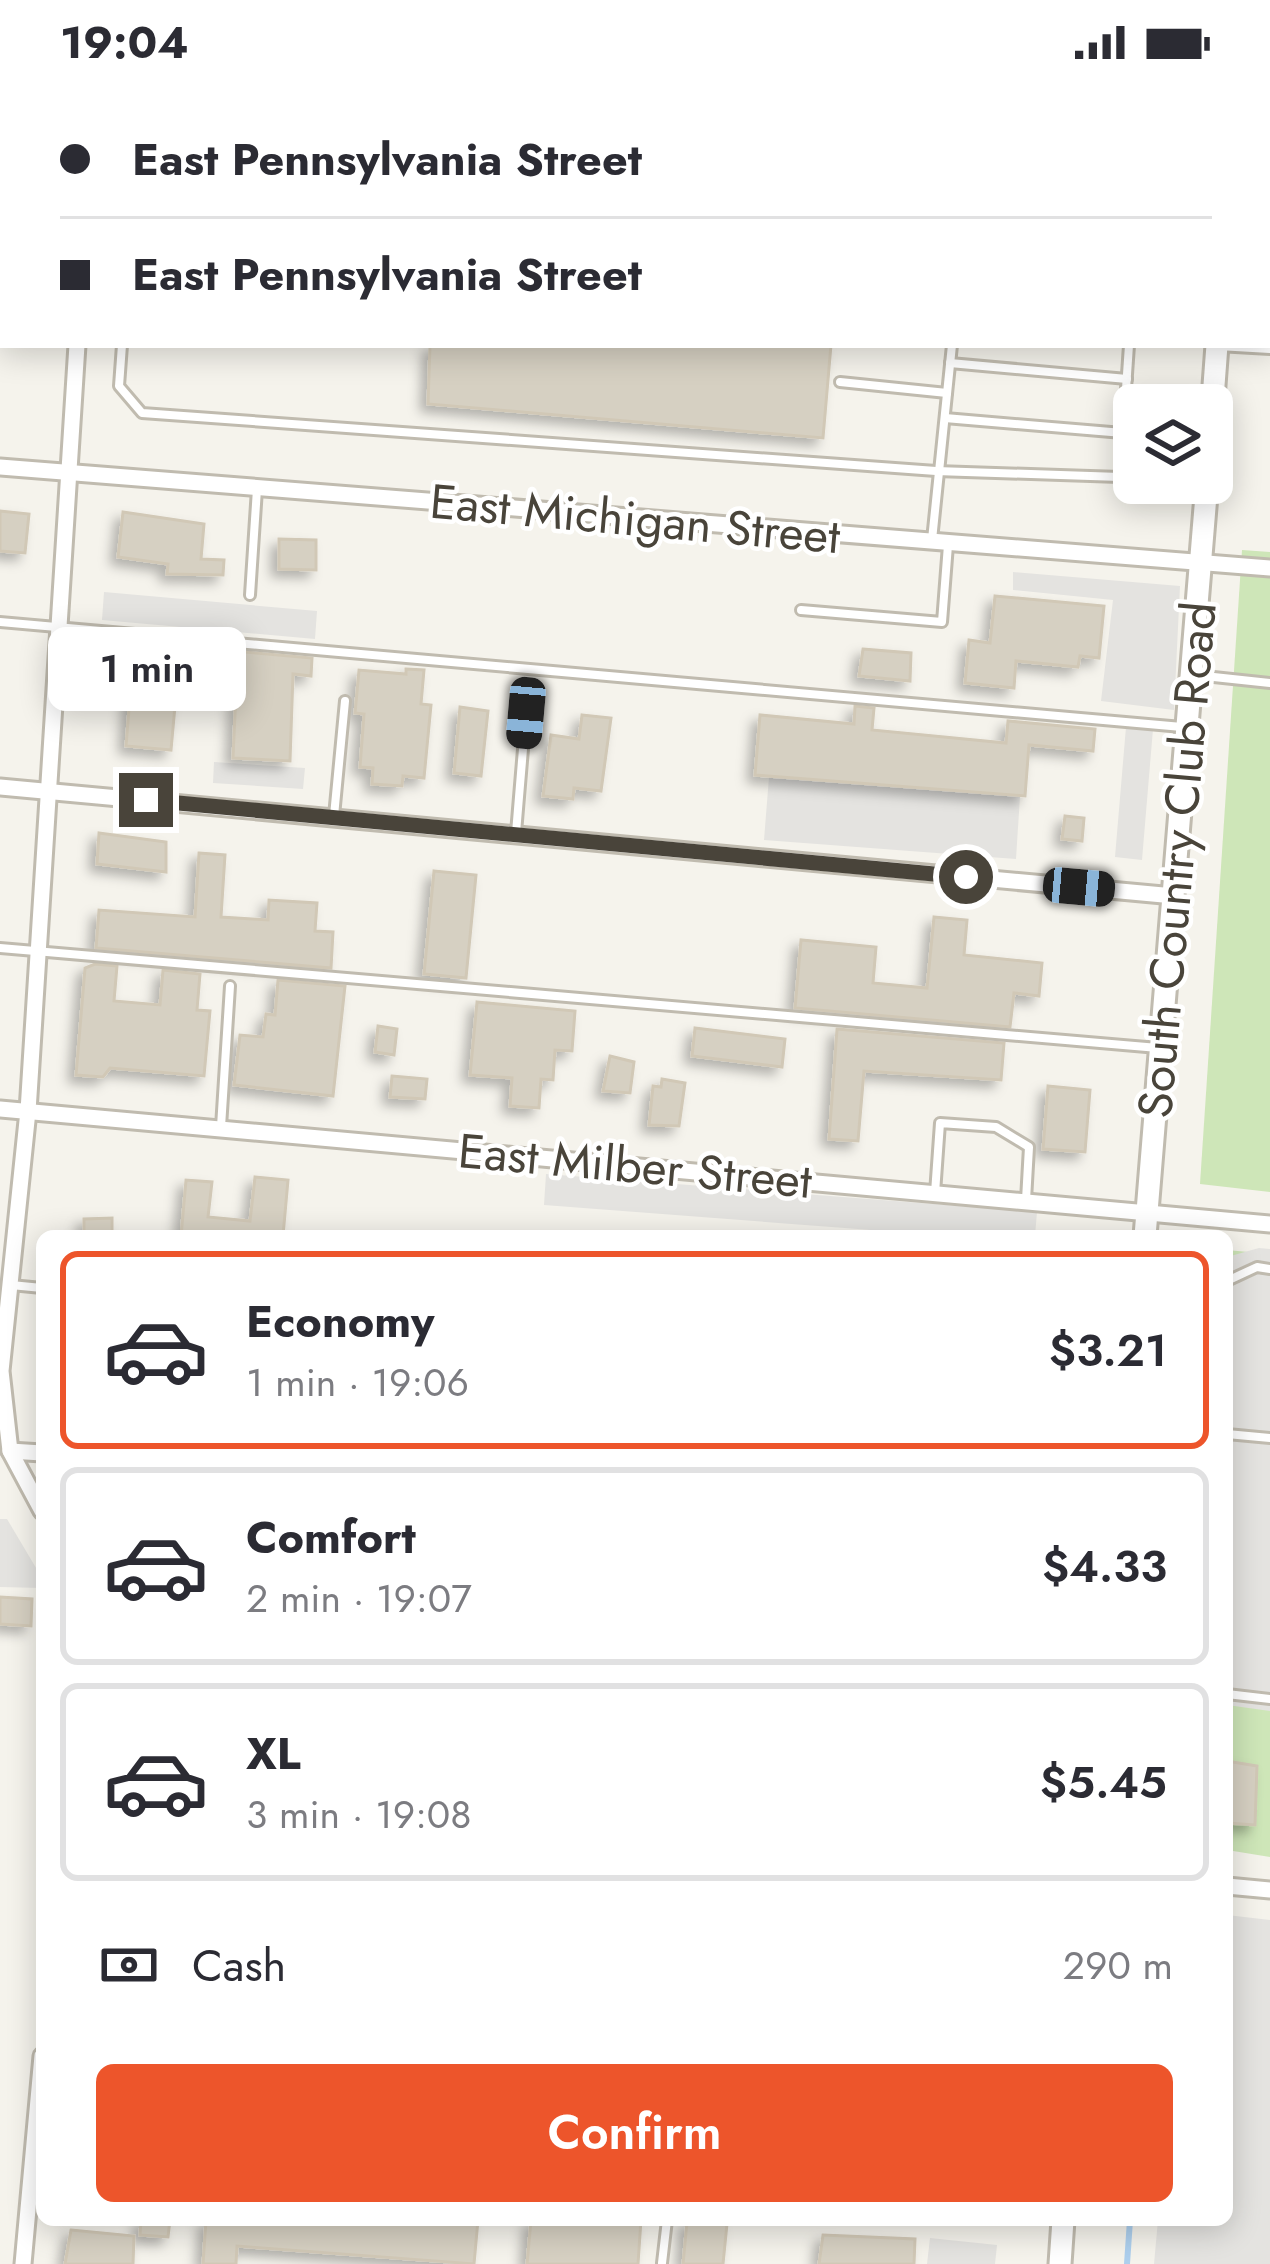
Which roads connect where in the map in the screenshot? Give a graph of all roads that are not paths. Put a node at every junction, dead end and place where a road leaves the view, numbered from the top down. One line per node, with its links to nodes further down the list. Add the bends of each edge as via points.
1 (77, 348): 16 (street)
2 (122, 348): 15 (lane, via 119,386 142,413)
3 (952, 348): 6 (lane)
4 (1130, 348): 7 (lane)
5 (1217, 348): 10 (street)
6 (950, 363): 7 (lane); 11 (lane)
7 (1127, 379): 9 (lane)
8 (840, 382): 11 (lane)
9 (1127, 384)
10 (1214, 384)
11 (947, 393): 12 (lane)
12 (944, 418): 13 (lane); 15 (lane)
13 (1113, 432)
14 (0, 467): 16 (street, East Michigan Street)
15 (936, 471): 17 (lane); 20 (lane)
16 (70, 473): 18 (street, East Michigan Street); 26 (street)
17 (1113, 477)
18 (257, 488): 20 (street, East Michigan Street); 23 (lane)
19 (1205, 504): 21 (street, South Country Club Road)
20 (940, 543): 21 (street, East Michigan Street); 24 (lane, via 942,622)
21 (1201, 564): 22 (street, East Michigan Street); 27 (street, South Country Club Road)
22 (1270, 568)
23 (250, 595)
24 (801, 610)
25 (0, 622): 26 (lane)
26 (61, 627): 31 (lane); 33 (street)
27 (1194, 675): 28 (lane); 31 (street, South Country Club Road)
28 (1270, 682)
29 (344, 701): 34 (lane)
30 (526, 713): 35 (lane)
31 (1190, 728): 36 (street, South Country Club Road)
32 (0, 787): 33 (street)
33 (51, 792): 34 (street); 38 (street)
34 (334, 818): 35 (street)
35 (516, 835): 36 (street)
36 (1174, 896): 40 (street, South Country Club Road)
37 (0, 948): 38 (lane)
38 (40, 952): 40 (lane); 42 (street)
39 (230, 986): 43 (lane)
40 (1164, 1049): 46 (street, South Country Club Road)
41 (0, 1109): 42 (street, East Milber Street)
42 (28, 1112): 43 (street, East Milber Street); 49 (street)
43 (221, 1129): 44 (street, East Milber Street)
44 (935, 1193): 45 (street, East Milber Street); 45 (lane, via 940,1124 996,1127 1029,1147)
45 (1026, 1202): 46 (street, East Milber Street)
46 (1147, 1212): 47 (street, East Milber Street); 48 (street, South Country Club Road)
47 (1270, 1224)
48 (1145, 1230)
49 (8, 1234): 52 (street)
50 (1270, 1269): 51 (lane)
51 (1233, 1278)
52 (10, 1285): 53 (lane); 54 (street)
53 (36, 1287)
54 (2, 1401): 57 (street)
55 (1233, 1435): 56 (lane)
56 (1270, 1438)
57 (10, 1451): 58 (street); 59 (street)
58 (36, 1453)
59 (36, 1500)
60 (1233, 1695): 61 (lane)
61 (1270, 1699)
62 (1233, 1887): 63 (street)
63 (1270, 1890)
64 (36, 2146): 68 (street)
65 (666, 2226): 67 (lane)
66 (1063, 2226): 69 (street)
67 (662, 2263)
68 (23, 2264)
69 (1060, 2264)

